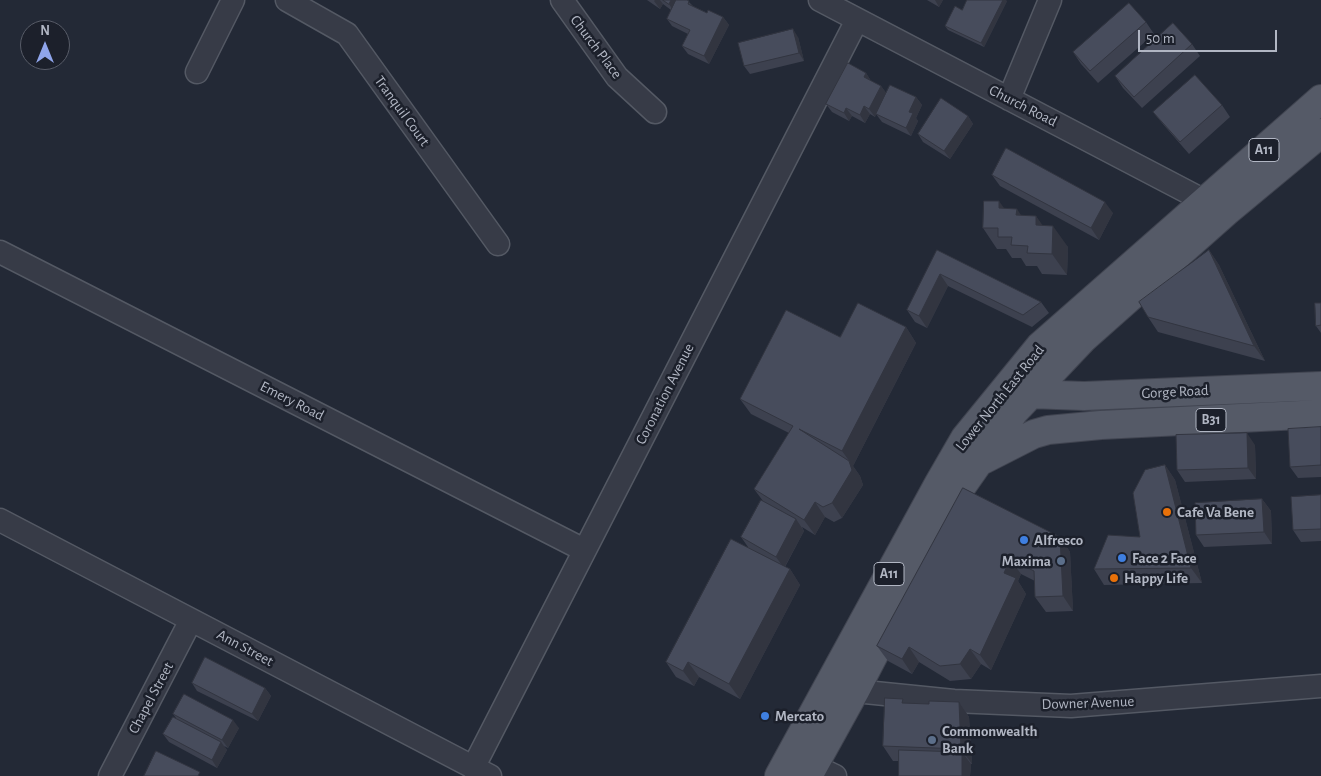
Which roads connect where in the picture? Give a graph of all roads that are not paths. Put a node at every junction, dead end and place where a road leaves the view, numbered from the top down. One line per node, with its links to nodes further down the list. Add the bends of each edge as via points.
1 (233, 0): 7 (street)
2 (287, 0): 13 (street, Tranquil Court, via 347,34)
3 (562, 0): 10 (street, Church Place, via 617,77)
4 (820, 0): 6 (street, Church Road)
5 (1050, 0): 8 (street)
6 (857, 20): 8 (street, Church Road); 21 (street, Coronation Avenue)
7 (197, 72)
8 (1009, 99): 12 (street, Church Road)
9 (1321, 99): 12 (main road, Lower North East Road / A11)
10 (655, 112)
11 (1321, 133): 12 (main road, Lower North East Road / A11)
12 (1216, 207): 16 (main road, Lower North East Road / A11, via 1040,346)
13 (498, 244)
14 (0, 252): 21 (street, Emery Road)
15 (1321, 386): 16 (main road, Gorge Road / B31, via 1084,396)
16 (1020, 387): 18 (main road, Gorge Road / B31, via 1047,407); 19 (main road, Lower North East Road / A11, via 1014,412); 28 (main road, Lower North East Road / A11, via 965,438)
17 (1321, 414): 18 (main road, Gorge Road / B31)
18 (1101, 425): 19 (main road, Gorge Road / B31, via 1034,434)
19 (979, 462): 24 (main road, Lower North East Road / A11, via 960,489)
20 (0, 520): 22 (street, Ann Street)
21 (584, 550): 25 (street, Coronation Avenue)
22 (192, 620): 25 (street, Ann Street); 27 (street, Chapel Street)
23 (1321, 686): 24 (street, Downer Avenue, via 1071,706 954,702)
24 (855, 691): 26 (main road, Lower North East Road / A11)
25 (482, 772)
26 (819, 773)
27 (110, 776)
28 (779, 776)

